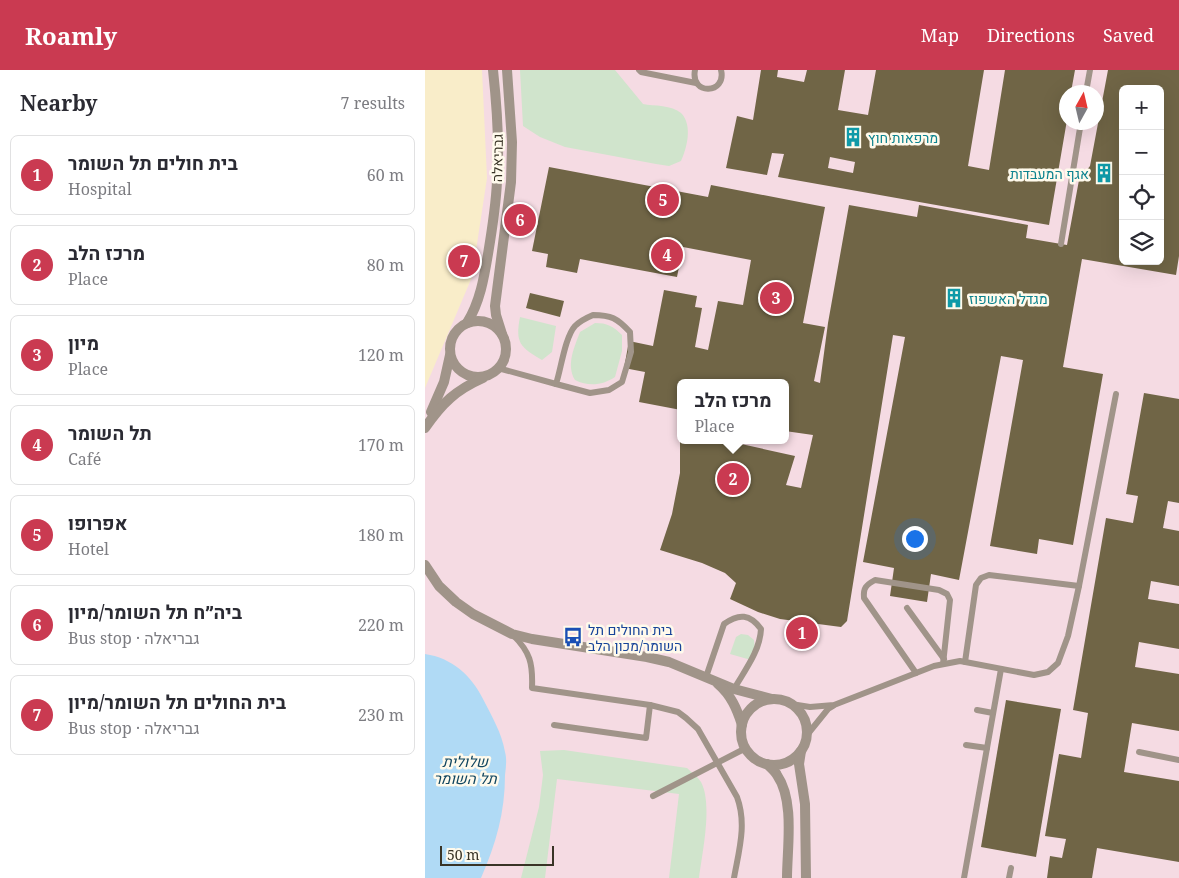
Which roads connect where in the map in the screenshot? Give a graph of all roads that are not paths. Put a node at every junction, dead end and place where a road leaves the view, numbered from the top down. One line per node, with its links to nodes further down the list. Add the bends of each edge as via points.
1 (493, 70): 11 (street, גבריאלה, via 498,143 494,220 482,287)
2 (507, 70): 12 (street, גבריאלה, via 511,182 495,306)
3 (639, 70): 7 (lane)
4 (695, 70): 7 (lane)
5 (721, 70): 7 (lane, via 717,86 704,88)
6 (1089, 70): 8 (lane)
7 (696, 82)
8 (1087, 85)
9 (1080, 130): 10 (lane)
10 (1061, 244)
11 (467, 323): 12 (street, via 486,322); 13 (street, via 453,335)
12 (502, 334): 14 (street, via 506,352)
13 (450, 354): 14 (street, via 458,369 465,374 482,377); 17 (street)
14 (494, 371): 15 (lane); 17 (street, via 452,395)
15 (557, 384): 15 (lane, via 590,393 609,390 621,382 631,352 630,332 620,321 608,315 593,315 580,322 573,328 568,341)
16 (1115, 394): 19 (lane)
17 (425, 427)
18 (425, 566): 21 (street, via 456,602)
19 (1079, 586): 23 (lane, via 989,575 981,578 975,586); 24 (lane, via 1068,636 1058,663 1048,672 1034,675)
20 (907, 608): 22 (lane)
21 (512, 634): 26 (street, via 647,657 669,662); 30 (lane, via 529,655 532,688)
22 (944, 662): 23 (lane); 25 (lane); 25 (lane, via 950,600 947,594 875,580 866,585 864,598)
23 (965, 662): 24 (lane)
24 (1001, 669): 33 (lane)
25 (916, 673): 31 (lane)
26 (710, 679): 27 (street); 27 (lane, via 724,624 731,618 746,617 756,622 761,636); 35 (street, via 724,689 735,705)
27 (734, 688): 28 (street)
28 (773, 699): 29 (street); 35 (street, via 753,707)
29 (791, 704): 31 (lane); 36 (street, via 804,717)
30 (650, 705): 34 (lane, via 646,738); 43 (lane, via 678,712 686,718 697,729)
31 (834, 705): 36 (lane)
32 (977, 710): 33 (lane)
33 (993, 713): 39 (lane)
34 (554, 725)
35 (742, 726): 38 (street)
36 (807, 735): 40 (street)
37 (966, 745): 39 (lane)
38 (745, 748): 43 (lane); 44 (street)
39 (987, 748): 50 (lane)
40 (801, 751): 44 (street, via 786,763); 49 (street, via 799,764 805,804)
41 (1139, 752): 42 (lane)
42 (1179, 760)
43 (716, 763): 45 (lane); 47 (lane, via 737,797 741,810 743,823)
44 (767, 764): 48 (street, via 777,773 785,793)
45 (653, 796)
46 (1011, 868): 51 (lane)
47 (734, 878)
48 (787, 878)
49 (806, 878)
50 (964, 878)
51 (1009, 878)

